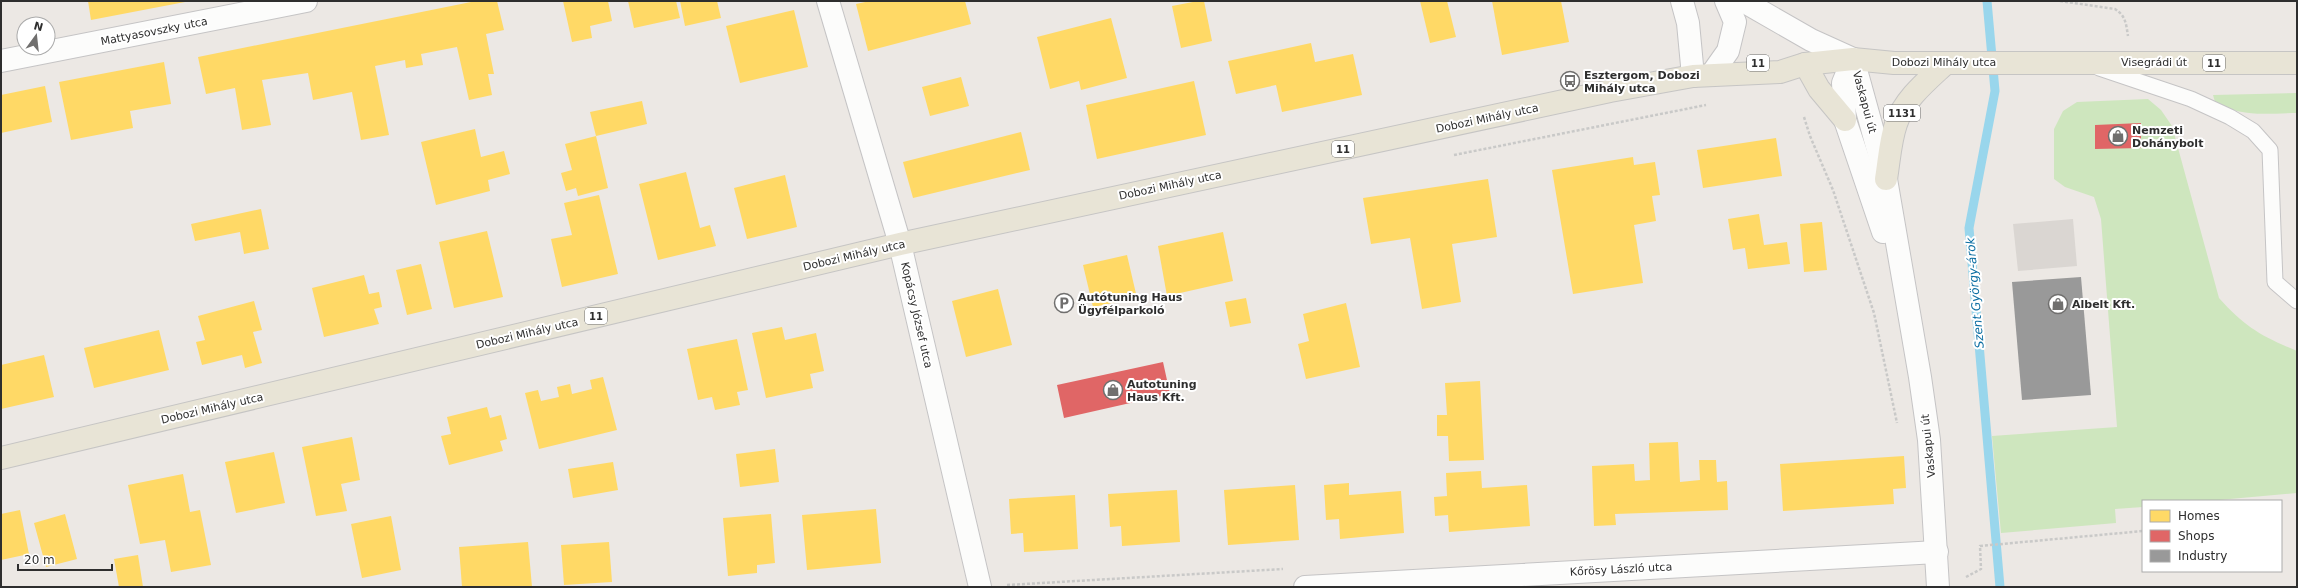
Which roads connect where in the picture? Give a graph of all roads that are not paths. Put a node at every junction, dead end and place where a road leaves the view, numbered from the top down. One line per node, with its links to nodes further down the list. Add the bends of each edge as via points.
1 (306, 1): 7 (street, Mattyasovszky utca)
2 (828, 1): 15 (street, Kopácsy József utca)
3 (1682, 1): 12 (street)
4 (1726, 1): 12 (street, via 1735,22 1728,51)
5 (1743, 1): 6 (street, via 1811,40)
6 (1853, 59): 9 (main road, Dobozi Mihály utca / 11, via 1894,63); 11 (main road, Dobozi Mihály utca / 11); 13 (street, Vaskapui út / 1131, via 1843,83); 14 (street, Vaskapui út / 1131)
7 (1, 61)
8 (2083, 62): 9 (main road, Dobozi Mihály utca / 11); 10 (main road, Visegrádi út / 11); 16 (lane, via 2191,99 2253,131 2270,150 2274,282)
9 (1946, 63): 14 (main road, 1131, via 1922,85 1896,124)
10 (2297, 63)
11 (1805, 64): 12 (main road, Dobozi Mihály utca / 11, via 1780,72); 13 (main road, 1131, via 1819,89)
12 (1702, 75): 15 (main road, Dobozi Mihály utca / 11, via 1610,91)
13 (1845, 120): 17 (street, Vaskapui út / 1131)
14 (1886, 179): 17 (street, Vaskapui út / 1131)
15 (900, 244): 18 (main road, Dobozi Mihály utca / 11); 21 (street, Kopácsy József utca)
16 (2297, 301)
17 (1906, 306): 19 (street, Vaskapui út / 1131, via 1929,440)
18 (1, 458)
19 (1937, 552): 20 (street, Kőrösy László utca); 23 (street, Vaskapui út / 1131)
20 (1474, 582): 22 (street, Kőrösy László utca)
21 (980, 587)
22 (1305, 587)
23 (1938, 587)

